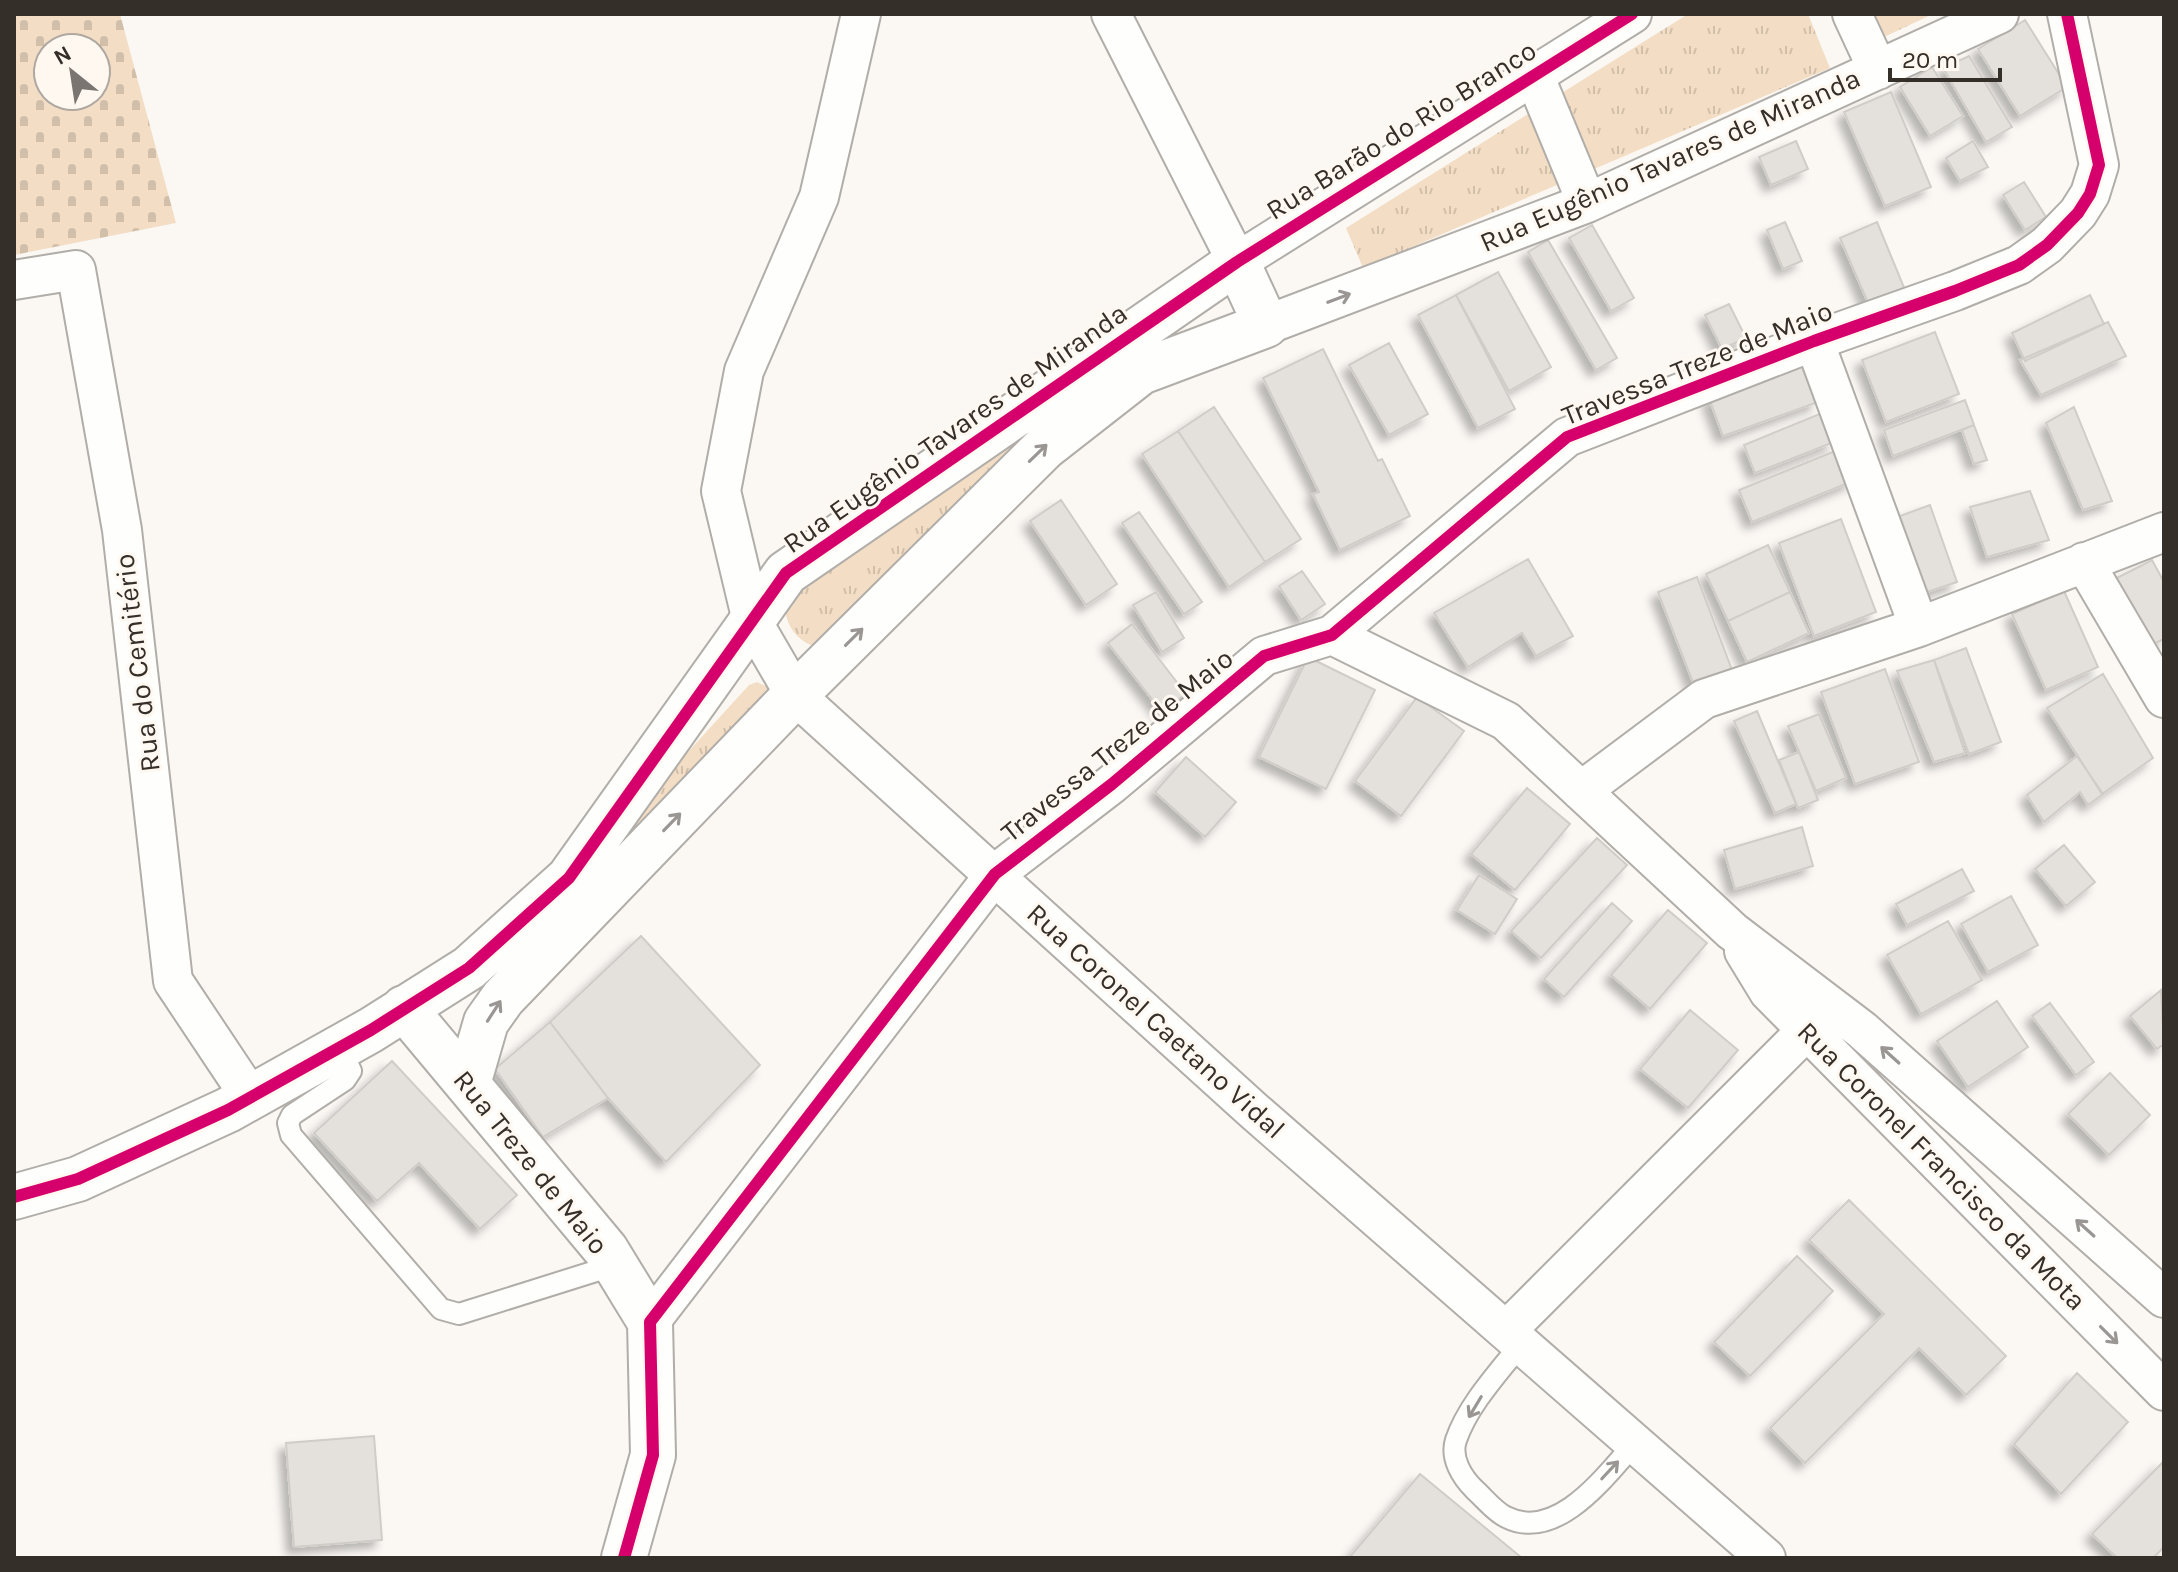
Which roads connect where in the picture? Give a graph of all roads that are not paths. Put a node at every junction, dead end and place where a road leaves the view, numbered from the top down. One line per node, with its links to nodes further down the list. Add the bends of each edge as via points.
1 (861, 14): 17 (street, Rua Coronel Caetano Vidal, via 819,197 744,371 721,491)
2 (1111, 14): 10 (street)
3 (1632, 14): 8 (street, Rua Barão do Rio Branco)
4 (1852, 14): 7 (street)
5 (2067, 14): 13 (street, Travessa Treze de Maio, via 2099,165 2078,213 2019,265)
6 (1977, 19): 7 (street, Rua Eugênio Tavares de Miranda)
7 (1878, 70): 9 (street, Rua Eugênio Tavares de Miranda)
8 (1534, 75): 9 (street); 10 (street, Rua Barão do Rio Branco)
9 (1587, 203): 12 (street, Rua Eugênio Tavares de Miranda, one-way to 9)
10 (1237, 262): 12 (street); 14 (street, Rua Eugênio Tavares de Miranda)
11 (14, 280): 29 (street, Rua do Cemitério, via 76,270 122,530 173,981)
12 (1266, 325): 14 (street, Rua Eugênio Tavares de Miranda, via 1141,372)
13 (1814, 341): 18 (street); 19 (street, Travessa Treze de Maio, via 1567,437)
14 (1094, 383): 17 (street, Rua Eugênio Tavares de Miranda, via 786,573); 20 (street, Rua Eugênio Tavares de Miranda, one-way to 14, via 1045,447)
15 (2164, 532): 16 (street)
16 (2084, 562): 18 (street); 21 (street)
17 (752, 621): 20 (street, Rua Coronel Caetano Vidal); 25 (street, Rua Eugênio Tavares de Miranda, via 569,878 469,968)
18 (1919, 627): 22 (street, via 1704,699)
19 (1332, 635): 22 (street, Rua Coronel Francisco da Mota, via 1506,721); 23 (street, Travessa Treze de Maio, via 1264,656)
20 (795, 695): 23 (street, Rua Coronel Caetano Vidal); 28 (street, Rua Eugênio Tavares de Miranda, one-way to 20, via 486,1022 503,998)
21 (2164, 698)
22 (1581, 791): 24 (street, Rua Coronel Francisco da Mota)
23 (995, 874): 33 (street, Travessa Treze de Maio); 34 (street, Rua Coronel Caetano Vidal)
24 (1732, 931): 26 (street, Rua Coronel Francisco da Mota, via 1769,992); 32 (street, Rua Coronel Francisco da Mota, one-way to 24, via 1862,1030)
25 (404, 1008): 27 (street, Rua Eugênio Tavares de Miranda); 28 (street, Rua Treze de Maio)
26 (1807, 1030): 34 (street); 35 (street, Rua Coronel Francisco da Mota, one-way to 35)
27 (340, 1047): 29 (street, Rua Eugênio Tavares de Miranda); 31 (lane, via 351,1071 292,1115 291,1135 441,1309 459,1314)
28 (468, 1084): 31 (street, Rua Treze de Maio)
29 (251, 1098): 30 (street, Rua Eugênio Tavares de Miranda, via 78,1179)
30 (14, 1197)
31 (615, 1265): 33 (street, Rua Treze de Maio)
32 (2164, 1298)
33 (650, 1322): 37 (street, via 653,1455)
34 (1513, 1338): 36 (street, Rua Coronel Caetano Vidal); 36 (lane, one-way to 36, via 1455,1442 1456,1464 1469,1484 1505,1517 1525,1523 1548,1519 1583,1499)
35 (2164, 1391)
36 (1635, 1443): 38 (street, Rua Coronel Caetano Vidal)
37 (624, 1558)
38 (1766, 1558)

